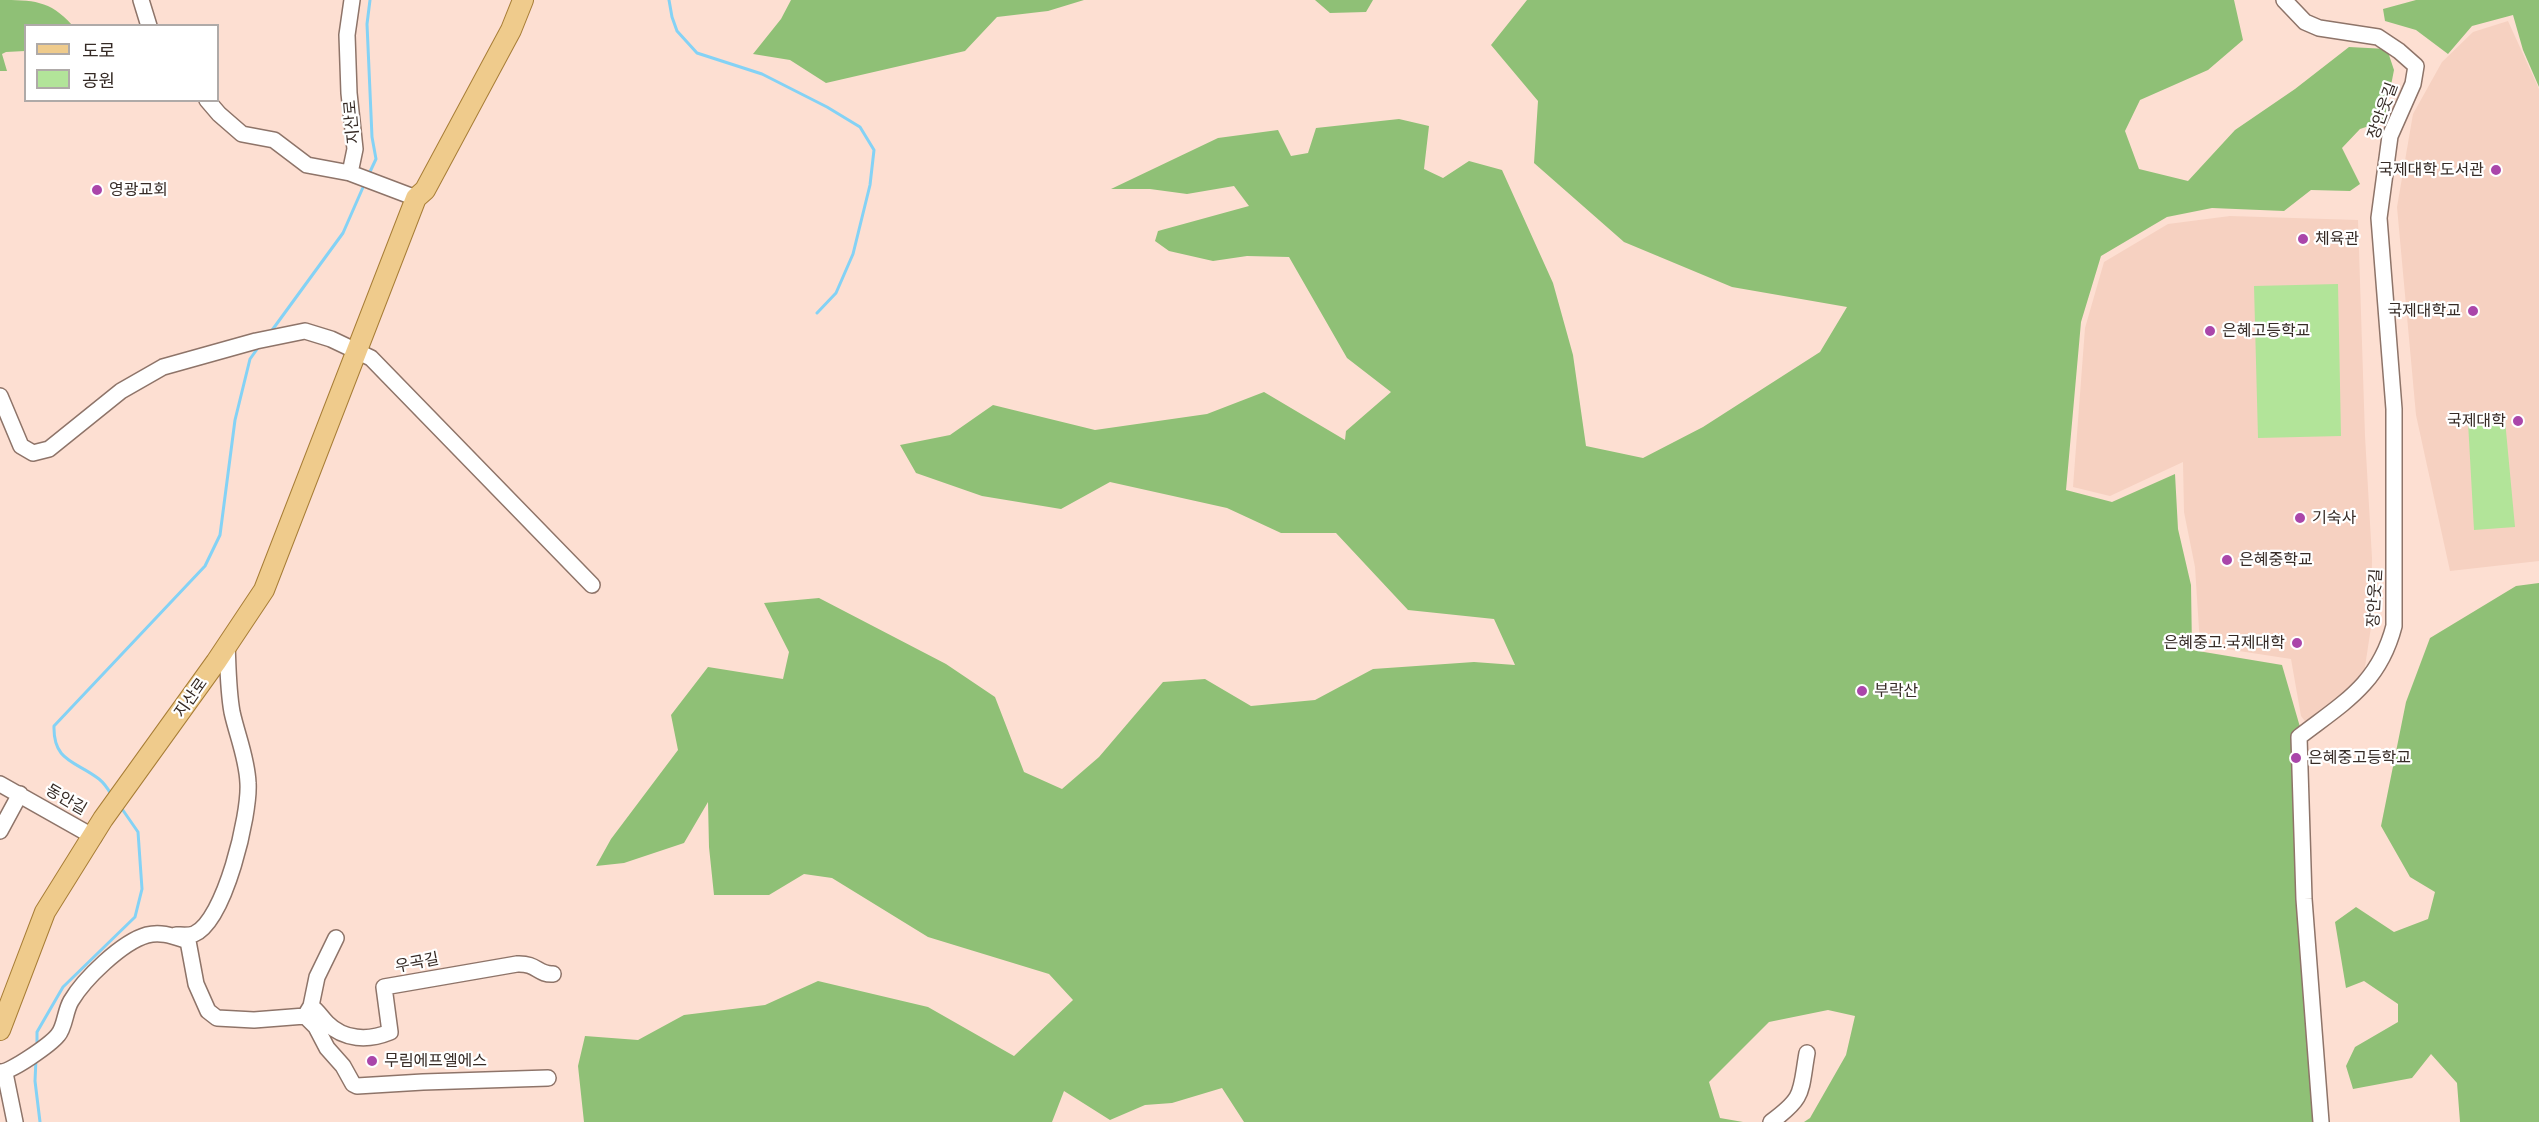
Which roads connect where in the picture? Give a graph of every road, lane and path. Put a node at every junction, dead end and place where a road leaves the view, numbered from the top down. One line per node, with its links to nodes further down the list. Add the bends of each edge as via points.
1 (141, 0): 5 (street)
2 (352, 0): 7 (street, 지산로, via 347,35 349,93)
3 (523, 0): 8 (main road, 지산로, via 511,30 425,190)
4 (2284, 0): 27 (street, 장안웃길, via 2305,22 2319,28 2378,37 2416,66 2413,84 2390,136 2379,218 2394,409 2394,626 2368,680 2356,694 2299,737 2304,899)
5 (148, 24)
6 (209, 102): 7 (street, via 242,134 274,140 308,165)
7 (361, 177): 8 (street)
8 (416, 198): 9 (main road, 지산로)
9 (356, 352): 10 (street, via 305,331 162,367 121,391 49,449 33,453 21,446); 11 (street, via 371,357); 12 (main road, 지산로, via 264,590)
10 (0, 396)
11 (592, 585)
12 (228, 643): 16 (main road, 지산로); 17 (street, via 232,712 248,781 247,812 237,857 208,922 195,934)
13 (0, 784): 14 (street, 동안길)
14 (20, 794): 15 (street, 동안길); 16 (street, 동안길)
15 (0, 831)
16 (94, 837): 21 (main road, 지산로, via 45,912)
17 (167, 934): 20 (street, via 188,941 196,984 208,1011 217,1018 254,1020); 23 (street, via 148,935 105,961 73,998 59,1034)
18 (336, 938): 20 (street, via 317,977)
19 (553, 974): 20 (street, 우곡길, via 529,963 384,987 390,1032 370,1038 339,1033)
20 (308, 1011): 24 (street, via 327,1048 357,1086)
21 (0, 1030)
22 (1808, 1053): 26 (street, via 1800,1096)
23 (5, 1072): 25 (street)
24 (548, 1078)
25 (15, 1122)
26 (1771, 1122)
27 (2321, 1122)

